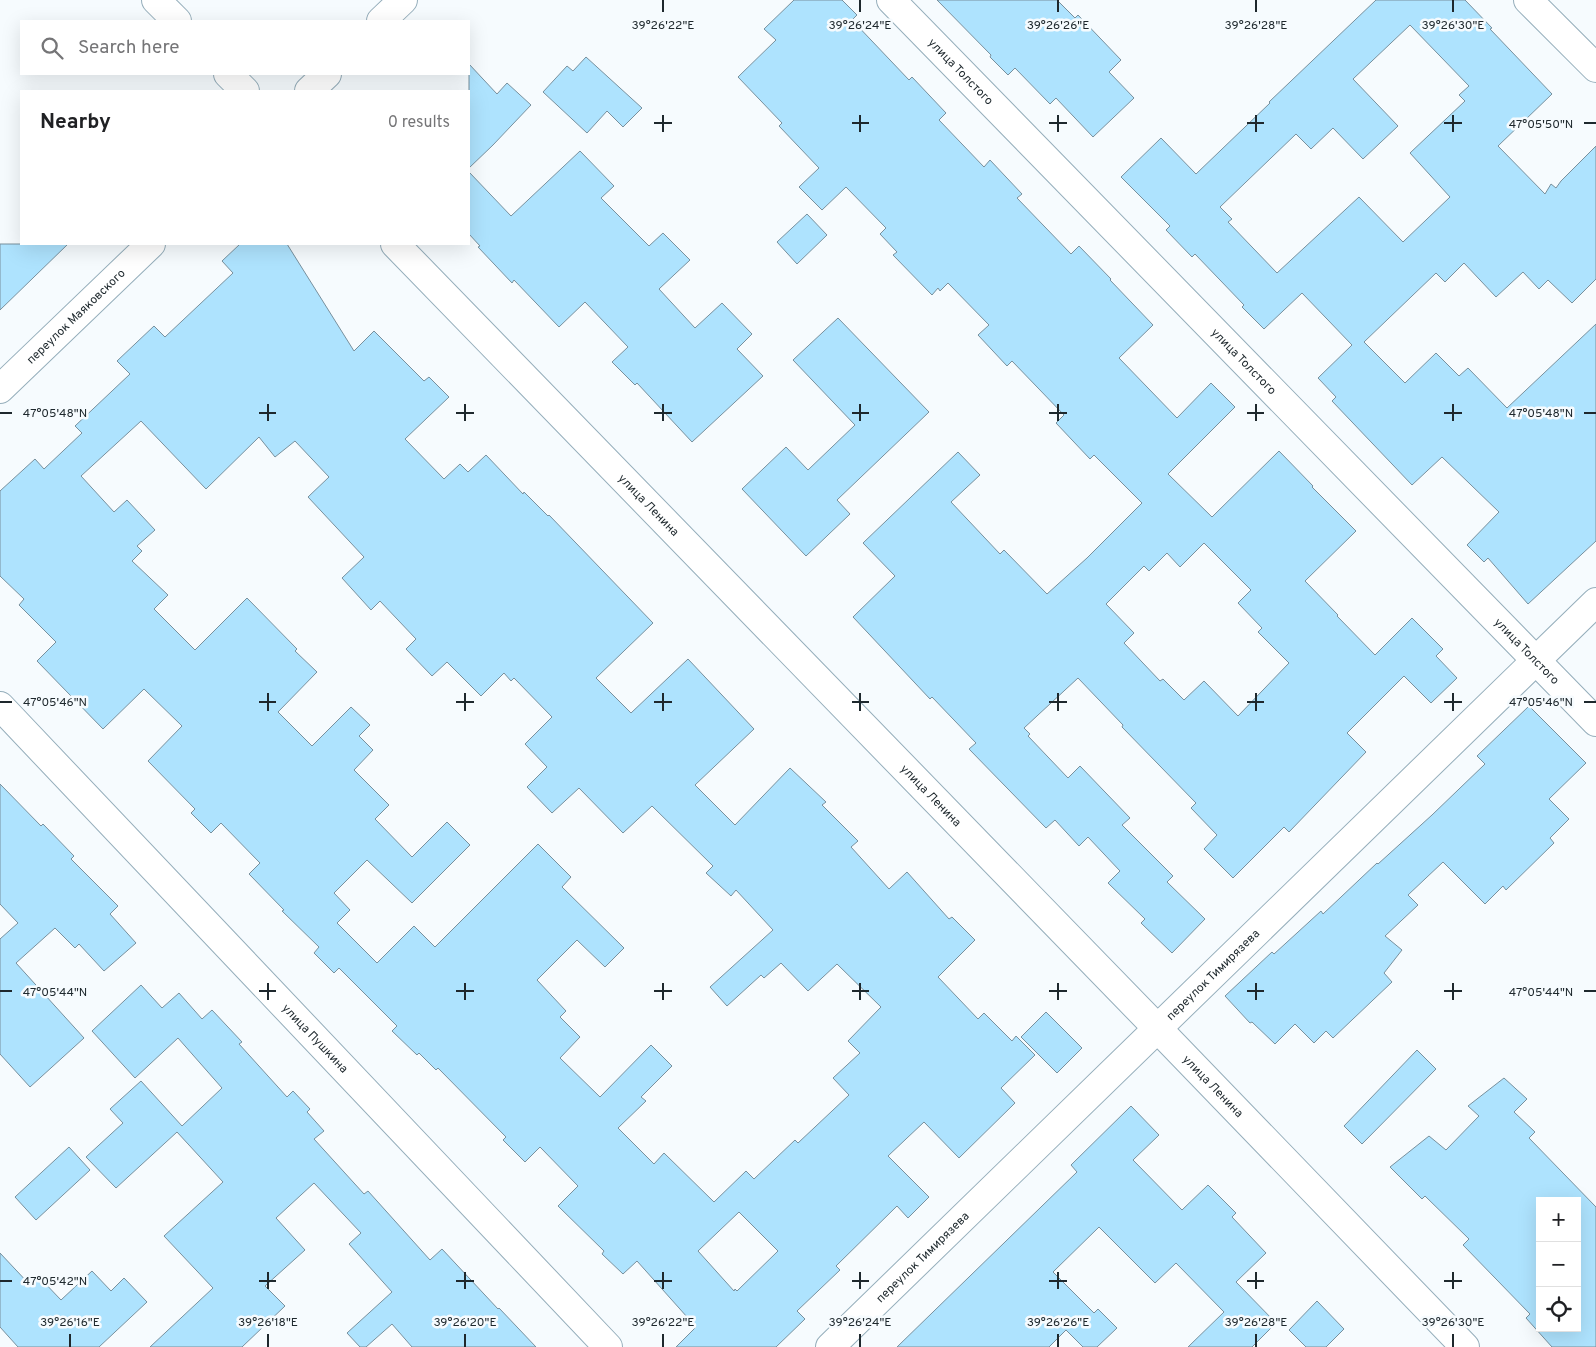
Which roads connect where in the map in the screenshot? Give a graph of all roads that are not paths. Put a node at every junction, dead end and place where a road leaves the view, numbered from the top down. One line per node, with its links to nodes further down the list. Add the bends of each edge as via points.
1 (156, 0): 5 (street)
2 (403, 0): 6 (street)
3 (891, 0): 16 (street, улица Толстого)
4 (1528, 0): 7 (street)
5 (176, 20)
6 (382, 20)
7 (1596, 68)
8 (229, 75): 10 (street)
9 (326, 75): 11 (street)
10 (245, 90)
11 (310, 90)
12 (150, 245): 14 (street, переулок Маяковского)
13 (396, 245): 19 (street, улица Ленина)
14 (0, 389)
15 (1596, 602): 16 (street, переулок Тимирязева)
16 (1537, 660): 18 (street, улица Толстого); 19 (street, переулок Тимирязева)
17 (0, 706): 20 (street, улица Пушкина)
18 (1596, 722)
19 (1158, 1028): 21 (street, переулок Тимирязева); 22 (street, улица Ленина)
20 (608, 1347)
21 (830, 1347)
22 (1465, 1347)

